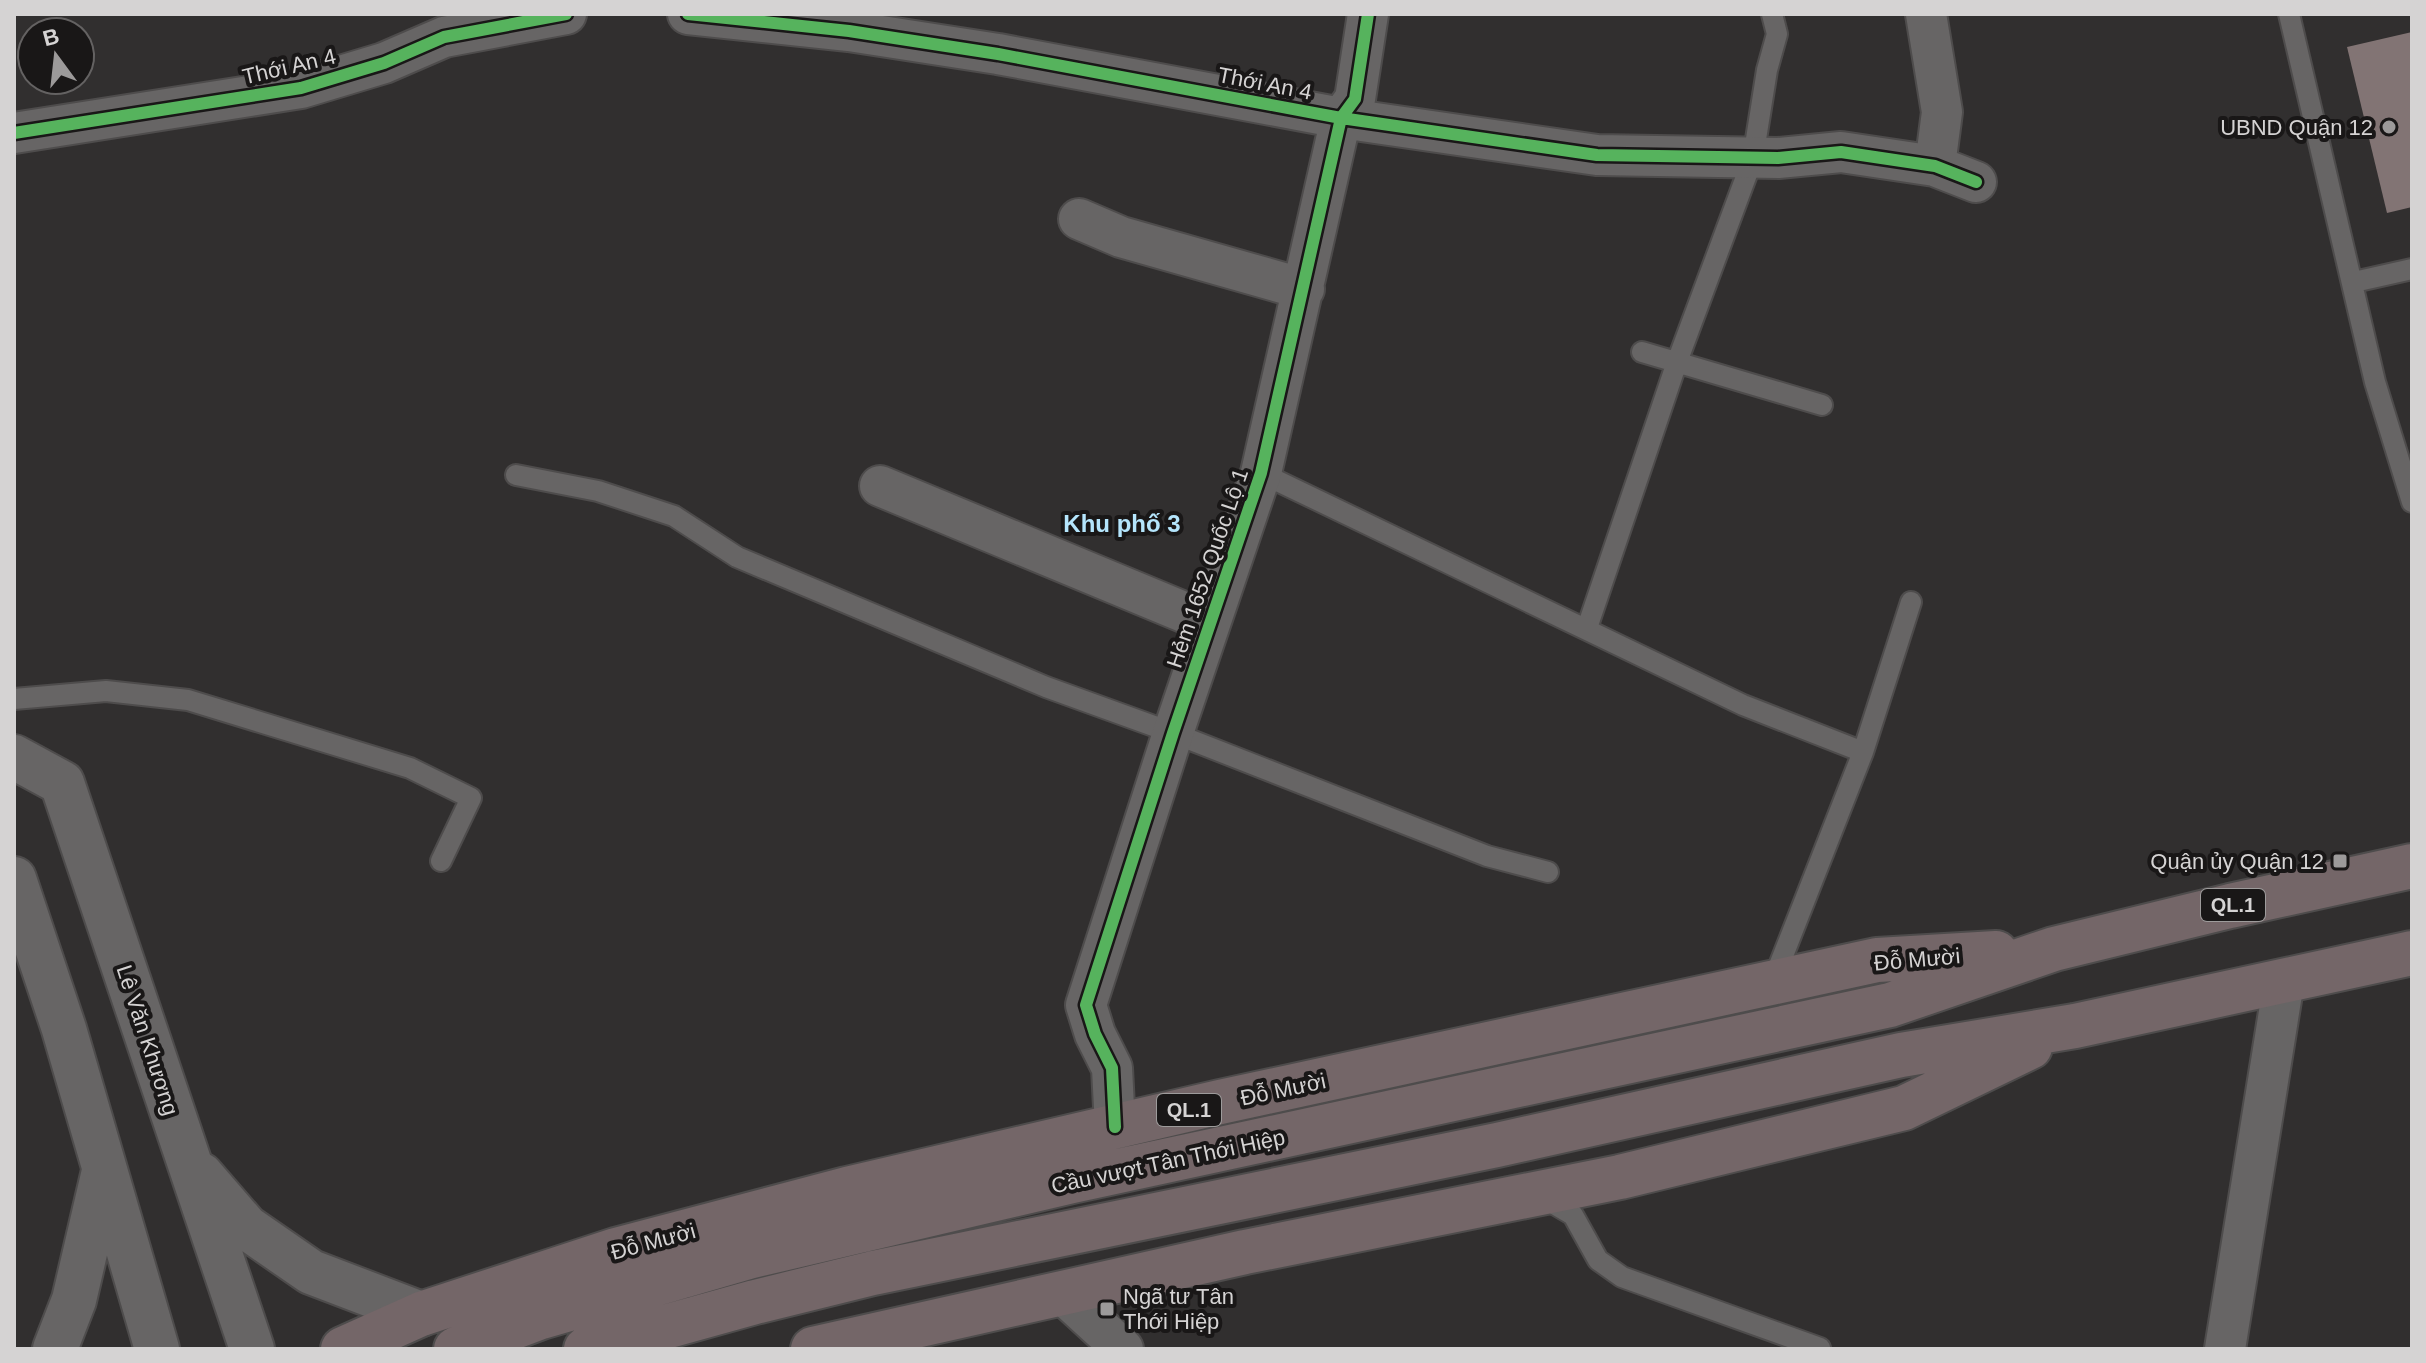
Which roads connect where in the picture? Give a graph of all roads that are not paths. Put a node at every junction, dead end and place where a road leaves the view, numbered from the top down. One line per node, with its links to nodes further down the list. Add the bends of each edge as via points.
1 (566, 14): 7 (street, Thới An 4)
2 (688, 14): 8 (street, Thới An 4, via 998,54)
3 (1368, 14): 8 (street, Hẻm 1652 Quốc Lộ 1, via 1355,99)
4 (1772, 14): 10 (lane, via 1777,34)
5 (1926, 14): 11 (street, via 1942,112)
6 (2289, 14): 15 (lane)
7 (490, 22): 9 (street, Thới An 4, via 301,88)
8 (1341, 118): 10 (street, Thới An 4, via 1597,155); 16 (street, Hẻm 1652 Quốc Lộ 1)
9 (14, 133)
10 (1753, 158): 11 (street, Thới An 4, via 1841,152); 18 (lane)
11 (1935, 166): 12 (street, Thới An 4)
12 (1976, 182)
13 (1079, 219): 16 (street, via 1135,242)
14 (2412, 269): 15 (lane)
15 (2354, 282): 23 (lane, via 2375,382)
16 (1304, 289): 20 (street, Hẻm 1652 Quốc Lộ 1)
17 (1642, 352): 18 (lane)
18 (1677, 362): 19 (lane); 26 (lane)
19 (1822, 405)
20 (1261, 473): 25 (street, Hẻm 1652 Quốc Lộ 1); 26 (lane)
21 (516, 475): 28 (lane, via 598,491 674,516 737,557 1046,687)
22 (880, 486): 25 (street)
23 (2412, 502)
24 (1911, 602): 29 (lane)
25 (1210, 623): 28 (street, Hẻm 1652 Quốc Lộ 1)
26 (1587, 628): 29 (lane, via 1743,705)
27 (14, 699): 31 (lane, via 106,691 188,700 410,768 471,798)
28 (1173, 733): 33 (lane, via 1487,856); 43 (street, Hẻm 1652 Quốc Lộ 1, via 1086,1005 1112,1068)
29 (1863, 752): 39 (lane)
30 (14, 757): 44 (main road, Lê Văn Khương, via 62,783)
31 (441, 861)
32 (2412, 866): 35 (highway, Đỗ Mười / QL.1)
33 (1548, 872)
34 (14, 879): 42 (main road)
35 (2054, 949): 39 (highway, Đỗ Mười / QL.1, via 1877,960); 40 (highway, Đỗ Mười / QL.1)
36 (2412, 953): 37 (highway)
37 (2284, 981): 41 (highway); 58 (street)
38 (14, 982): 42 (main road)
39 (1772, 983): 43 (highway, Đỗ Mười / QL.1)
40 (1890, 1005): 55 (highway, Cầu vượt Tân Thới Hiệp / QL.1, via 1072,1181 748,1257 541,1317)
41 (2075, 1026): 46 (highway, via 1904,1108); 56 (highway, via 1901,1055 1497,1145 873,1273)
42 (64, 1029): 45 (main road)
43 (1115, 1127): 48 (highway, Đỗ Mười / QL.1, via 616,1250)
44 (188, 1160): 48 (main road, via 246,1227 311,1272); 54 (main road, Lê Văn Khương)
45 (105, 1169): 52 (main road, via 74,1300); 53 (main road)
46 (1537, 1193): 47 (highway); 51 (lane, via 1573,1215 1598,1260 1622,1277)
47 (1062, 1293): 50 (street); 57 (highway)
48 (421, 1314): 49 (highway, Đỗ Mười / QL.1)
49 (368, 1344)
50 (1114, 1346)
51 (1820, 1348)
52 (55, 1349)
53 (157, 1349)
54 (252, 1349)
55 (456, 1349)
56 (586, 1349)
57 (813, 1349)
58 (2225, 1349)

